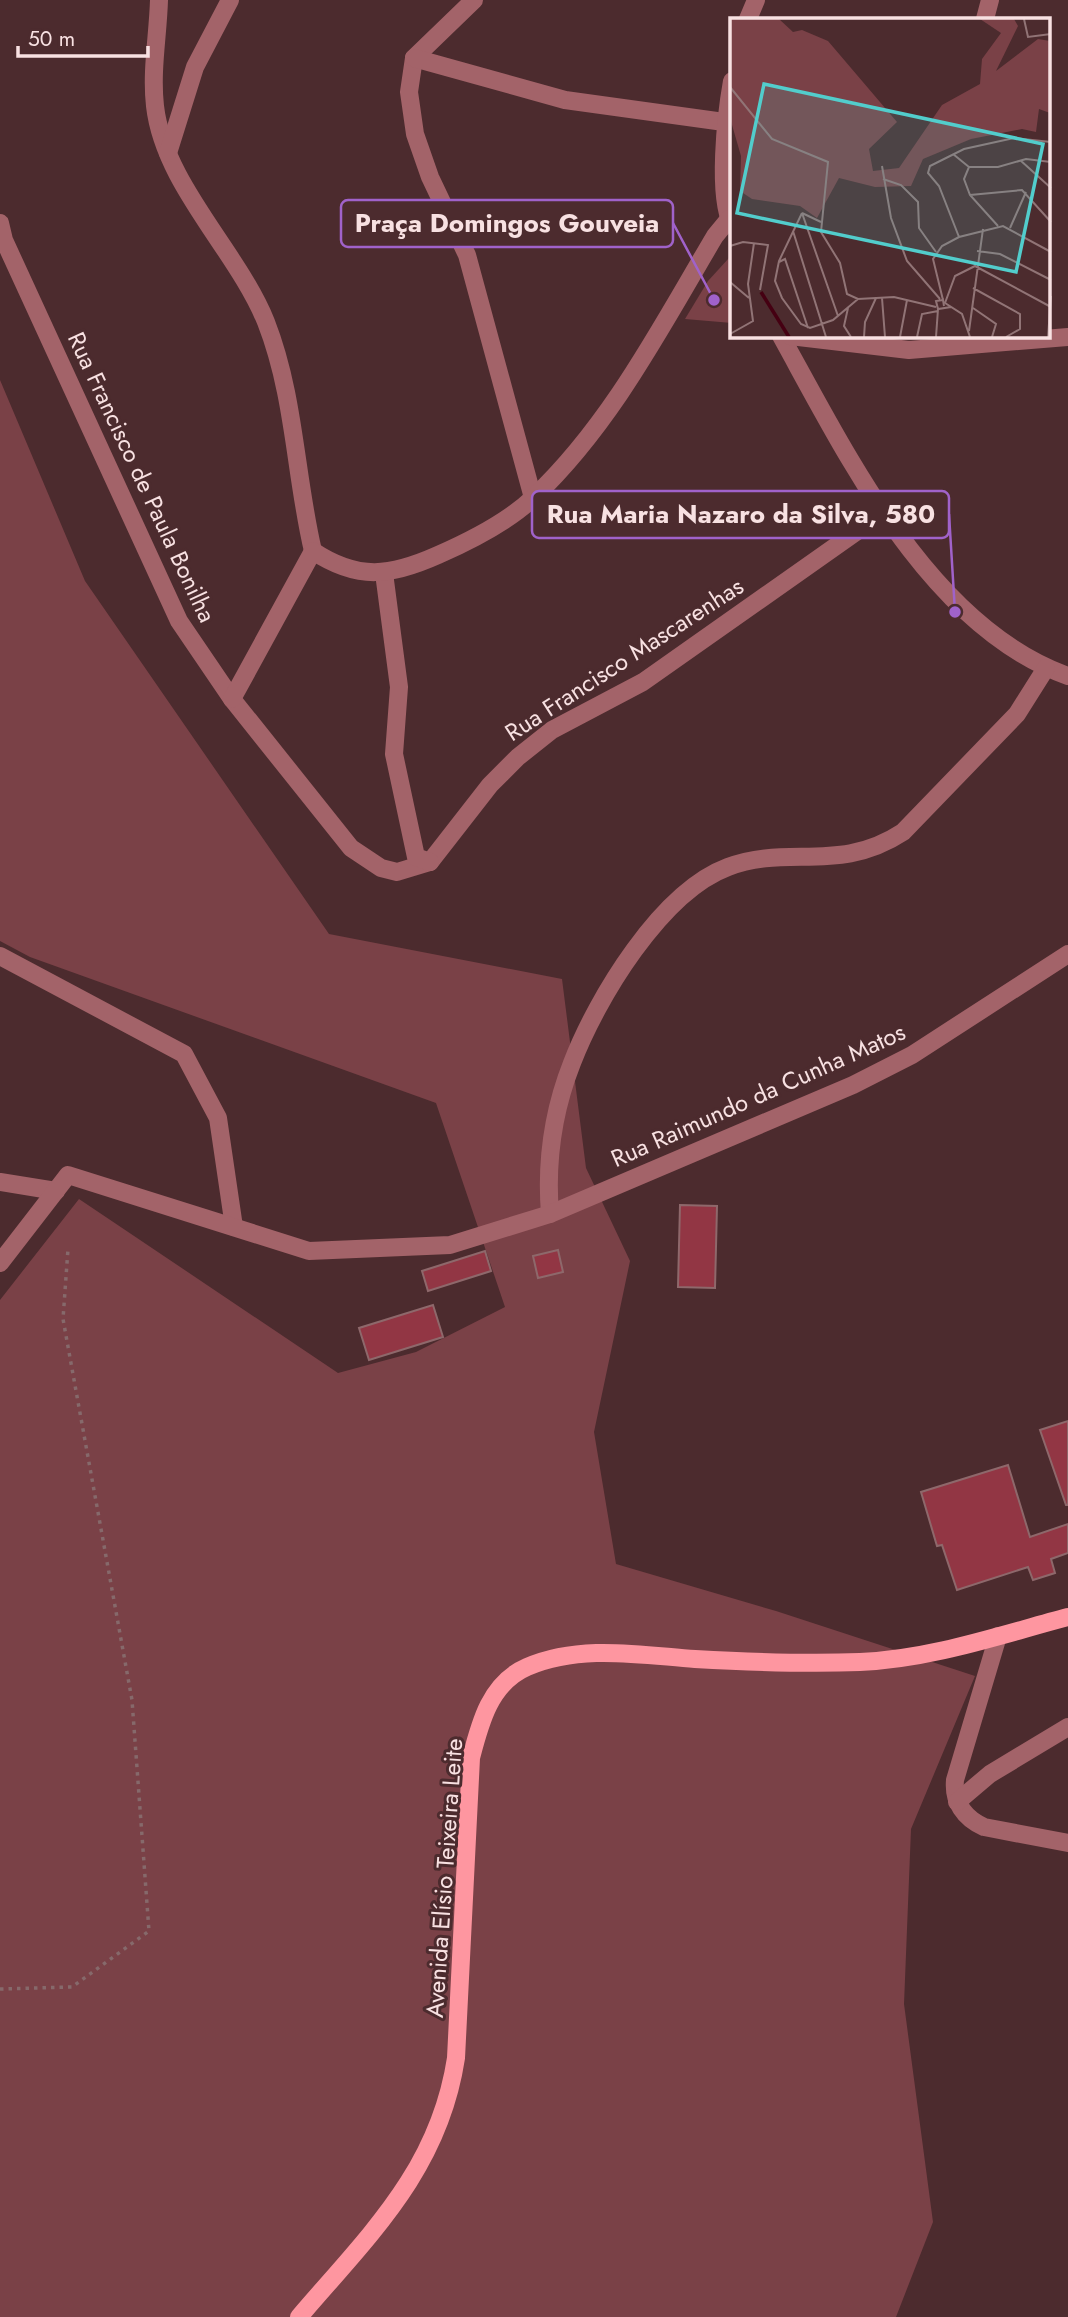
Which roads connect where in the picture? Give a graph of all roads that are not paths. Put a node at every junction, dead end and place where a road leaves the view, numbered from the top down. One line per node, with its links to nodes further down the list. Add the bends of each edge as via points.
1 (159, 0): 11 (street, via 155,107)
2 (230, 0): 11 (street, via 195,67)
3 (474, 0): 8 (street)
4 (756, 0): 6 (street)
5 (990, 0): 7 (street)
6 (748, 18)
7 (985, 18)
8 (414, 58): 10 (street, via 565,100); 20 (street, via 409,92 415,134 467,256)
9 (730, 91): 10 (street)
10 (724, 122): 13 (street)
11 (168, 153): 22 (street, via 266,323 290,405)
12 (0, 222): 26 (street, Rua Francisco de Paula Bonilha, via 4,240 180,621)
13 (730, 222): 20 (street, via 715,236 624,390)
14 (1068, 337): 18 (street)
15 (782, 338): 21 (street)
16 (807, 338): 19 (street, via 909,350)
17 (1047, 338): 19 (street)
18 (1050, 338)
19 (963, 342)
20 (533, 498): 23 (street, via 466,543)
21 (883, 513): 24 (street, via 950,596 985,631); 27 (street, Rua Francisco Mascarenhas, via 643,682 552,730 490,785)
22 (313, 551): 23 (street, via 355,572); 26 (street)
23 (384, 573): 27 (street, via 399,687 394,754 416,857)
24 (1046, 668): 25 (street); 32 (street, via 1017,714 903,832 882,846 850,855 751,860 728,866 679,899 634,952 592,1019 571,1064 547,1174)
25 (1068, 676)
26 (232, 699): 27 (street, Rua Francisco de Paula Bonilha, via 351,848 381,868 397,872)
27 (422, 865)
28 (1068, 954): 32 (street, Rua Raimundo da Cunha Matos, via 912,1055 853,1085)
29 (0, 956): 33 (street, via 184,1054 218,1118)
30 (0, 1182): 31 (street)
31 (56, 1191): 33 (street, Rua Raimundo da Cunha Matos, via 68,1175); 34 (street)
32 (550, 1214): 33 (street, Rua Raimundo da Cunha Matos, via 450,1245 309,1251)
33 (234, 1227)
34 (0, 1263)
35 (1068, 1617): 36 (main road, Avenida Elísio Teixeira Leite)
36 (998, 1636): 38 (street, via 955,1780); 40 (main road, Avenida Elísio Teixeira Leite, via 899,1658 861,1661 767,1662 601,1651 541,1661 497,1690 480,1723 471,1758 451,2094 420,2167 390,2211)
37 (1068, 1727): 38 (street, via 990,1774)
38 (957, 1802): 39 (street, via 973,1822 984,1827)
39 (1068, 1843)
40 (299, 2317)

